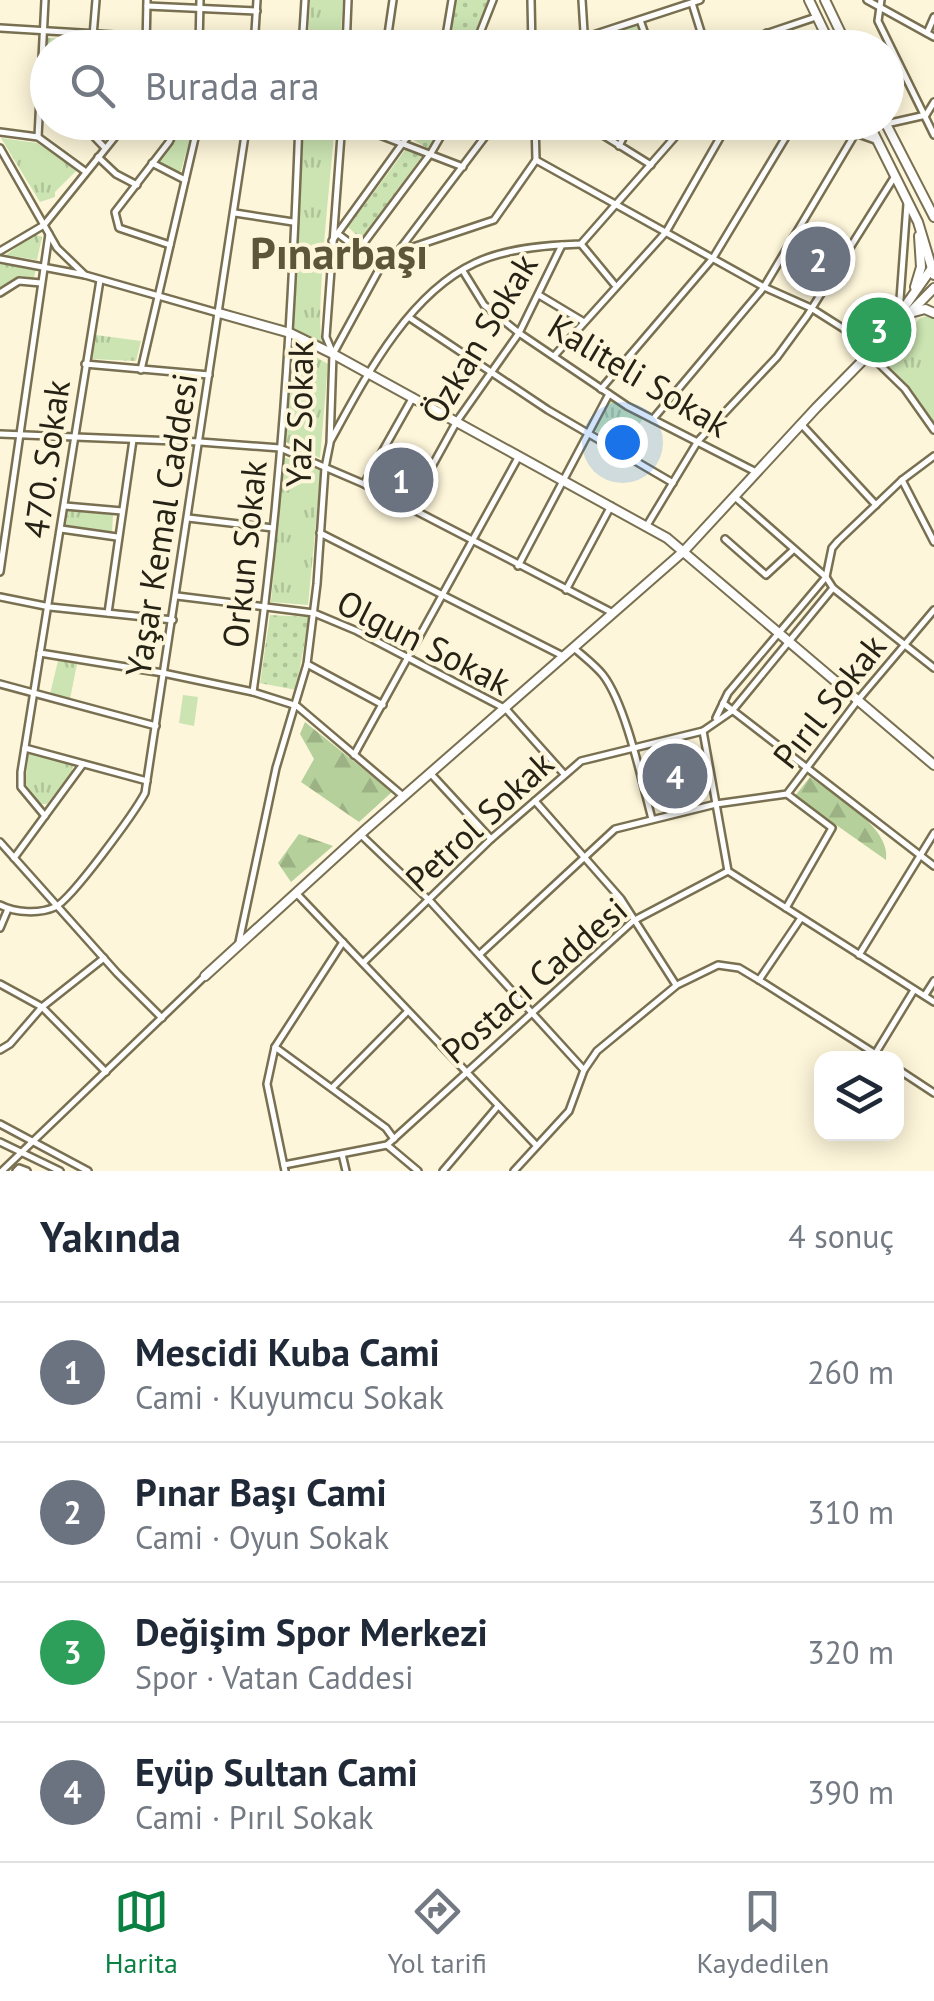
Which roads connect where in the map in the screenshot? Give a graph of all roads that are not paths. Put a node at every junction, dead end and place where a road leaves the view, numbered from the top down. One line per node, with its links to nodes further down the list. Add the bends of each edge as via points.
1 (45, 0): 26 (street)
2 (96, 0): 27 (street)
3 (200, 0): 19 (street)
4 (257, 0): 20 (street)
5 (305, 0): 31 (street)
6 (348, 0): 32 (street)
7 (393, 0): 33 (street)
8 (452, 0): 34 (street)
9 (493, 0): 35 (street)
10 (530, 0): 36 (street)
11 (582, 0): 37 (street)
12 (700, 0): 16 (street)
13 (808, 0): 21 (main road)
14 (825, 0): 43 (main road)
15 (866, 0): 18 (street)
16 (691, 2): 23 (street); 40 (street)
17 (147, 3): 19 (street); 28 (street)
18 (879, 3): 44 (street); 45 (street)
19 (200, 9): 20 (street); 29 (street)
20 (257, 11): 30 (street)
21 (816, 16): 41 (street); 42 (main road)
22 (934, 17): 45 (street)
23 (640, 20): 38 (street); 39 (street)
24 (0, 28): 25 (street)
25 (30, 30)
26 (44, 30)
27 (92, 30)
28 (147, 30)
29 (200, 30)
30 (255, 30)
31 (303, 30)
32 (347, 30)
33 (389, 30)
34 (447, 30)
35 (481, 30)
36 (531, 30)
37 (584, 30)
38 (609, 30)
39 (644, 30)
40 (700, 30)
41 (776, 30)
42 (823, 30)
43 (839, 30)
44 (882, 30)
45 (927, 33): 46 (street)
46 (934, 37)
47 (904, 72): 49 (street)
48 (934, 102): 49 (street)
49 (926, 115): 50 (street); 52 (street)
50 (904, 119)
51 (0, 132): 53 (street)
52 (934, 135)
53 (30, 136)
54 (42, 140): 87 (street)
55 (98, 140): 79 (street)
56 (112, 140): 79 (street)
57 (167, 140): 84 (street)
58 (195, 140): 89 (street)
59 (245, 140): 93 (street, Yaşar Kemal Caddesi)
60 (299, 140): 95 (street, Orkun Sokak)
61 (342, 140): 101 (street, Yaz Sokak)
62 (392, 140): 76 (street)
63 (407, 140): 76 (street)
64 (439, 140): 80 (street)
65 (483, 140): 86 (street)
66 (535, 140): 83 (street)
67 (608, 140): 77 (street)
68 (622, 140): 77 (street)
69 (673, 140): 85 (street)
70 (719, 140): 98 (street)
71 (783, 140): 108 (street)
72 (851, 140): 118 (street)
73 (875, 140): 75 (street)
74 (895, 140): 94 (main road)
75 (878, 141): 88 (main road)
76 (405, 144): 80 (street); 100 (street)
77 (618, 147): 85 (street)
78 (0, 148): 82 (street)
79 (106, 148): 81 (street)
80 (431, 154): 86 (street); 105 (street)
81 (98, 157): 87 (street); 90 (street)
82 (2, 160): 97 (street)
83 (536, 160): 92 (street); 107 (street, via 494,220)
84 (152, 163): 89 (street); 90 (street)
85 (651, 165): 92 (street)
86 (463, 167): 107 (street)
87 (86, 172): 97 (street)
88 (896, 174): 91 (main road); 123 (street)
89 (186, 181): 104 (street)
90 (137, 185): 104 (street, via 116,212 118,228)
91 (908, 201): 96 (main road); 127 (street)
92 (616, 204): 98 (street); 102 (street)
93 (235, 213): 95 (street); 125 (street, Yaşar Kemal Caddesi)
94 (932, 214)
95 (293, 222): 131 (street, Orkun Sokak)
96 (918, 222): 112 (main road); 124 (main road, via 921,268)
97 (44, 225): 99 (street); 106 (street)
98 (666, 232): 108 (street); 117 (street)
99 (49, 234): 111 (street); 114 (street)
100 (338, 234): 101 (street); 105 (street)
101 (332, 242): 134 (street, Yaz Sokak, via 326,337)
102 (581, 244): 103 (street); 117 (street)
103 (562, 245): 113 (street, via 475,262); 121 (street, Özkan Sokak)
104 (170, 246): 122 (street)
105 (360, 248): 110 (street)
106 (0, 250)
107 (398, 252): 110 (street)
108 (712, 258): 118 (street); 141 (street)
109 (0, 259): 111 (street)
110 (382, 266): 134 (street)
111 (42, 267): 114 (street); 116 (street)
112 (933, 269): 124 (main road)
113 (464, 271): 128 (street, via 440,285); 130 (street, Kaliteli Sokak, via 484,304)
114 (85, 275): 115 (street)
115 (100, 280): 122 (street); 136 (street, 470. Sokak)
116 (41, 283): 120 (street, via 19,281); 150 (street)
117 (615, 285): 129 (street)
118 (764, 287): 123 (street); 144 (street)
119 (934, 288): 124 (main road)
120 (0, 292)
121 (540, 294): 129 (street); 130 (street, Özkan Sokak)
122 (158, 296): 125 (street); 137 (street)
123 (812, 308): 133 (street); 153 (street, via 777,357)
124 (908, 310): 126 (main road); 127 (main road); 132 (main road)
125 (218, 313): 131 (main road); 139 (street, Yaşar Kemal Caddesi)
126 (934, 313)
127 (898, 316): 132 (main road)
128 (410, 318): 138 (street); 140 (street)
129 (584, 322): 135 (street)
130 (519, 333): 135 (street, Kaliteli Sokak); 138 (street, Özkan Sokak)
131 (290, 334): 134 (main road); 156 (street, Orkun Sokak)
132 (883, 338): 133 (main road)
133 (871, 350): 146 (main road); 147 (street)
134 (334, 354): 140 (main road); 155 (street, Yaz Sokak)
135 (554, 356): 141 (street, Kaliteli Sokak)
136 (86, 364): 137 (street); 151 (street, 470. Sokak)
137 (141, 370): 139 (street)
138 (491, 373): 145 (street, Özkan Sokak); 148 (street)
139 (210, 374): 154 (street, Yaşar Kemal Caddesi)
140 (366, 374): 143 (main road); 155 (street)
141 (602, 389): 142 (street, Kaliteli Sokak)
142 (609, 394): 144 (street, Kaliteli Sokak); 148 (street)
143 (413, 398): 145 (main road); 164 (street)
144 (653, 420): 153 (street, Kaliteli Sokak)
145 (457, 422): 157 (main road); 169 (street, Özkan Sokak)
146 (802, 425): 160 (main road); 166 (street)
147 (934, 430)
148 (588, 433): 161 (street); 163 (street)
149 (0, 434): 150 (street)
150 (21, 435): 151 (street); 178 (street)
151 (77, 437): 152 (street); 167 (street, 470. Sokak)
152 (133, 440): 154 (street); 170 (street)
153 (698, 441): 160 (street, Kaliteli Sokak); 163 (street)
154 (200, 442): 156 (street); 171 (street, Yaşar Kemal Caddesi)
155 (330, 443): 159 (street, Yaz Sokak)
156 (280, 448): 159 (street); 173 (street, Orkun Sokak)
157 (519, 456): 161 (main road); 180 (street)
158 (934, 456): 162 (street)
159 (324, 468): 164 (street); 175 (street, Yaz Sokak)
160 (756, 472): 165 (main road)
161 (562, 479): 168 (main road); 183 (street)
162 (902, 480): 166 (street); 179 (street)
163 (672, 483): 172 (street)
164 (364, 484): 169 (street)
165 (734, 497): 181 (street); 182 (main road)
166 (876, 504): 185 (street, via 832,548)
167 (65, 506): 170 (street); 174 (street, 470. Sokak)
168 (611, 506): 172 (main road); 187 (street)
169 (409, 508): 180 (street)
170 (122, 511): 176 (street)
171 (188, 518): 173 (street); 188 (street, Yaşar Kemal Caddesi)
172 (646, 527): 182 (main road)
173 (272, 528): 192 (street, Orkun Sokak)
174 (61, 529): 176 (street); 191 (street, 470. Sokak)
175 (320, 533): 189 (street); 196 (street, Yaz Sokak)
176 (118, 538): 195 (street)
177 (725, 539): 181 (street, via 766,575)
178 (2, 541): 184 (street)
179 (934, 542)
180 (472, 543): 183 (street); 189 (street)
181 (792, 550): 185 (street)
182 (684, 551): 194 (main road); 198 (main road)
183 (518, 566): 187 (street)
184 (0, 572)
185 (826, 577): 186 (street); 198 (street)
186 (833, 588): 199 (street); 200 (street)
187 (566, 590): 194 (street)
188 (176, 596): 192 (street, Olgun Sokak); 197 (street, Yaşar Kemal Caddesi)
189 (443, 596): 203 (street); 204 (street)
190 (0, 597): 191 (street)
191 (50, 607): 195 (street); 202 (street, 470. Sokak)
192 (266, 609): 196 (street, Olgun Sokak); 209 (street, Orkun Sokak)
193 (934, 610): 200 (street, Pırıl Sokak)
194 (611, 612): 201 (main road)
195 (108, 613): 197 (street)
196 (314, 613): 204 (street, Olgun Sokak); 205 (street, Yaz Sokak)
197 (173, 620): 207 (street, Yaşar Kemal Caddesi)
198 (779, 634): 199 (main road); 212 (street)
199 (789, 644): 211 (main road); 216 (street)
200 (905, 644): 206 (street); 211 (street, Pırıl Sokak)
201 (574, 648): 203 (main road); 221 (street, via 604,676)
202 (40, 653): 207 (street); 210 (street, 470. Sokak)
203 (563, 656): 215 (main road)
204 (410, 657): 213 (street); 215 (street, Olgun Sokak)
205 (307, 664): 213 (street); 214 (street, Yaz Sokak)
206 (934, 668)
207 (162, 673): 209 (street); 218 (street, Yaşar Kemal Caddesi)
208 (0, 684): 210 (street)
209 (253, 692): 214 (street)
210 (35, 694): 218 (street); 220 (street, 470. Sokak)
211 (858, 700): 224 (main road); 225 (street, Pırıl Sokak)
212 (723, 703): 216 (street); 217 (street)
213 (383, 704): 222 (street)
214 (297, 706): 222 (street); 254 (street, Yaz Sokak, via 276,768)
215 (506, 708): 226 (main road); 227 (street, Olgun Sokak)
216 (732, 711): 217 (street); 225 (street)
217 (714, 721): 219 (street)
218 (156, 726): 228 (street, Yaşar Kemal Caddesi)
219 (703, 731): 221 (street, Petrol Sokak); 232 (street)
220 (26, 748): 223 (street); 233 (street, 470. Sokak, via 21,787)
221 (634, 748): 227 (street, Petrol Sokak, via 590,756); 234 (street)
222 (354, 756): 230 (street)
223 (83, 764): 228 (street); 233 (street)
224 (934, 765)
225 (808, 769): 229 (street, Pırıl Sokak); 239 (street)
226 (430, 774): 230 (main road); 237 (street)
227 (564, 774): 231 (street, Petrol Sokak)
228 (147, 781): 247 (street, Yaşar Kemal Caddesi, via 136,812)
229 (787, 794): 232 (street, Pırıl Sokak); 248 (street, via 832,828)
230 (404, 798): 236 (main road)
231 (535, 802): 237 (street, Petrol Sokak); 240 (street)
232 (716, 804): 234 (street, Pırıl Sokak); 243 (street)
233 (45, 816): 241 (street)
234 (652, 820): 240 (street, Pırıl Sokak, via 615,829)
235 (934, 833): 239 (street)
236 (360, 834): 244 (main road); 245 (street)
237 (492, 839): 245 (street, Petrol Sokak)
238 (0, 842): 241 (street)
239 (919, 853): 242 (street); 256 (street)
240 (583, 856): 251 (street); 255 (street, Pırıl Sokak)
241 (14, 858): 247 (street)
242 (934, 866)
243 (728, 872): 248 (street); 251 (street, Postacı Caddesi)
244 (297, 894): 253 (street); 254 (main road)
245 (430, 900): 255 (street); 258 (street, Petrol Sokak)
246 (0, 905): 249 (street)
247 (58, 906): 249 (street); 257 (street)
248 (786, 908): 250 (street)
249 (8, 909): 252 (street)
250 (801, 918): 256 (street); 260 (street)
251 (633, 921): 263 (street); 268 (street, Postacı Caddesi)
252 (0, 928)
253 (343, 942): 258 (street); 271 (street)
254 (239, 945): 259 (main road)
255 (480, 954): 268 (street)
256 (859, 955): 264 (street)
257 (104, 958): 267 (street); 270 (street)
258 (362, 963): 269 (street)
259 (205, 976): 270 (street)
260 (760, 980): 263 (street, via 718,965); 273 (street)
261 (934, 981): 265 (street)
262 (0, 984): 267 (street)
263 (676, 985): 275 (street, via 596,1051)
264 (914, 990): 265 (street); 274 (street)
265 (925, 996): 266 (street)
266 (934, 1002)
267 (42, 1007): 272 (street); 276 (street)
268 (532, 1011): 275 (street); 277 (street, Postacı Caddesi)
269 (408, 1012): 277 (street); 279 (street)
270 (162, 1018): 276 (street)
271 (275, 1047): 279 (street); 290 (street, via 267,1084)
272 (0, 1050)
273 (870, 1051)
274 (877, 1051)
275 (584, 1070): 287 (street, via 574,1104)
276 (106, 1072): 284 (street)
277 (465, 1072): 281 (street); 283 (street, Postacı Caddesi)
278 (904, 1073): 280 (street)
279 (332, 1088): 283 (street)
280 (934, 1093)
281 (498, 1106): 287 (street); 298 (street)
282 (0, 1124): 284 (street)
283 (394, 1139): 286 (street, Postacı Caddesi)
284 (33, 1140): 288 (street); 295 (street)
285 (0, 1142): 288 (street)
286 (387, 1145): 289 (street); 297 (street)
287 (536, 1145): 299 (street)
288 (20, 1152): 291 (street); 294 (street)
289 (342, 1154): 290 (street); 296 (street)
290 (284, 1168)
291 (2, 1171)
292 (16, 1171): 293 (street)
293 (26, 1171)
294 (60, 1171)
295 (88, 1171)
296 (346, 1171)
297 (418, 1171)
298 (443, 1171)
299 (514, 1171)

